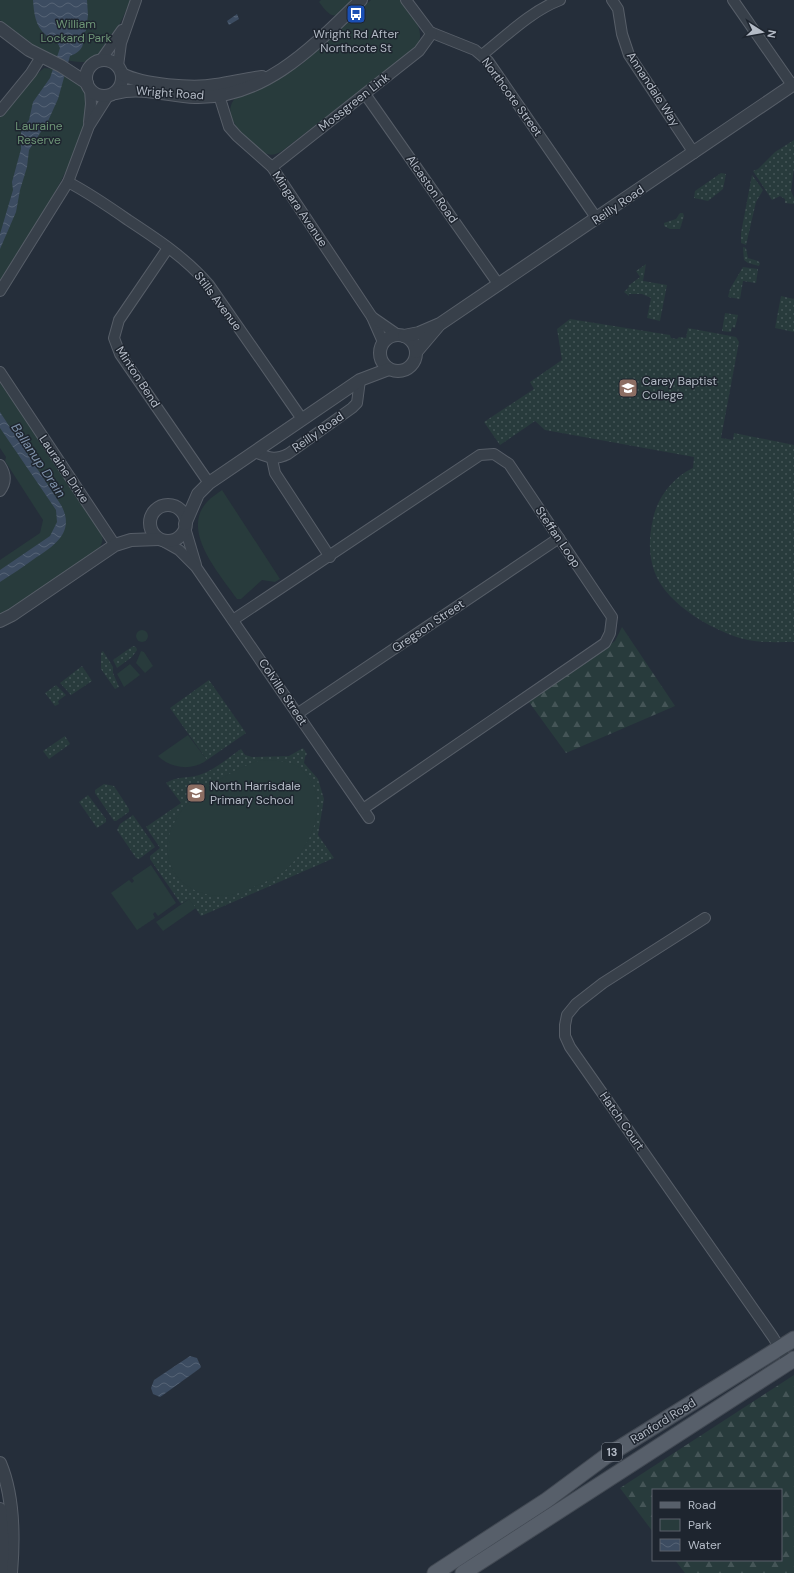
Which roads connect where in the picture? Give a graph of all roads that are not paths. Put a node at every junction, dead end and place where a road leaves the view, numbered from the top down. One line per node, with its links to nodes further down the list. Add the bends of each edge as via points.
1 (136, 0): 7 (street)
2 (361, 0): 18 (street, Wright Road, via 300,58 243,89)
3 (406, 0): 9 (street, Northcote Street)
4 (560, 0): 10 (street, via 532,16)
5 (612, 0): 23 (street, Annandale Way, via 618,9 629,55)
6 (733, 0): 16 (street)
7 (126, 24): 12 (street); 15 (street, via 120,48)
8 (0, 28): 11 (street)
9 (432, 33): 10 (street, Northcote Street); 19 (street, Mossgreen Link, via 419,51)
10 (482, 55): 26 (street, Northcote Street)
11 (45, 59): 14 (street); 21 (street)
12 (101, 60): 13 (street); 15 (street, via 110,61)
13 (90, 67): 14 (street); 17 (street, via 86,75)
14 (66, 68): 17 (street)
15 (120, 70): 18 (street, Wright Road, via 132,79 151,83); 20 (street, via 122,82)
16 (793, 84): 23 (street, Reilly Road)
17 (88, 86): 20 (street, via 98,95); 22 (street, via 91,104)
18 (218, 90): 20 (street, Wright Road, via 196,97 139,91); 24 (street, Mingara Avenue, via 232,132)
19 (365, 94): 24 (street, Mossgreen Link); 28 (street, Alcaston Road)
20 (112, 95): 22 (street)
21 (0, 112)
22 (89, 126): 25 (street)
23 (694, 153): 26 (street, Reilly Road)
24 (272, 166): 30 (street, Mingara Avenue)
25 (68, 182): 27 (street, Stills Avenue); 29 (street)
26 (597, 219): 28 (street, Reilly Road)
27 (168, 248): 39 (street, Stills Avenue, via 187,262 209,285); 43 (street, Minton Bend, via 119,320 114,338 120,354)
28 (498, 285): 31 (street, Reilly Road)
29 (0, 291)
30 (372, 317): 32 (street, Mingara Avenue); 33 (street, Mingara Avenue)
31 (440, 324): 32 (street, Reilly Road, via 419,333); 34 (street, Reilly Road)
32 (401, 336): 33 (street, via 392,336); 34 (street, via 412,342)
33 (383, 342): 35 (street, via 379,352)
34 (416, 352): 36 (street, via 413,363 405,370)
35 (380, 358): 36 (street); 38 (street, Reilly Road)
36 (389, 369): 38 (street, Reilly Road)
37 (0, 372): 52 (street, Lauraine Drive)
38 (361, 380): 39 (street, Reilly Road); 41 (street, Reilly Road, via 357,403 352,408 288,454 277,459)
39 (302, 420): 40 (street, Reilly Road)
40 (254, 452): 41 (street); 43 (street, Reilly Road)
41 (272, 458): 53 (street, via 275,473)
42 (0, 465): 44 (street, via 5,476)
43 (209, 483): 45 (street, Reilly Road)
44 (0, 491)
45 (198, 494): 46 (street, Reilly Road); 48 (street, Reilly Road)
46 (168, 506): 47 (street, via 158,508); 48 (street, via 180,511)
47 (151, 518): 50 (street); 51 (street, via 151,529)
48 (185, 526): 51 (street, via 175,540); 54 (street, Colville Street)
49 (558, 538): 53 (street, Steffan Loop, via 509,464 500,457 488,454 480,455); 59 (street, Gregson Street); 60 (street, Steffan Loop, via 612,617 610,633 605,643)
50 (131, 540): 51 (street); 52 (street)
51 (161, 540): 54 (street, Colville Street, via 179,550)
52 (115, 545): 55 (street)
53 (330, 557): 56 (street, Steffan Loop)
54 (196, 567): 56 (street, Colville Street)
55 (12, 615): 57 (street); 58 (street)
56 (233, 620): 59 (street, Colville Street)
57 (0, 621)
58 (0, 626)
59 (297, 714): 60 (street, Colville Street)
60 (363, 809): 61 (street, Colville Street)
61 (369, 818)
62 (705, 918): 64 (street, Hatch Court, via 586,995 567,1016 565,1036 570,1047)
63 (794, 1339): 64 (main road, Ranford Road / 13)
64 (781, 1349): 65 (street, Hatch Court); 70 (main road, Ranford Road / 13, via 605,1457 547,1500)
65 (791, 1360): 71 (main road, Ranford Road / 13)
66 (0, 1463): 69 (street, via 8,1494 12,1533)
67 (0, 1510): 68 (street, via 3,1546)
68 (1, 1573)
69 (11, 1573)
70 (435, 1573)
71 (463, 1573)

